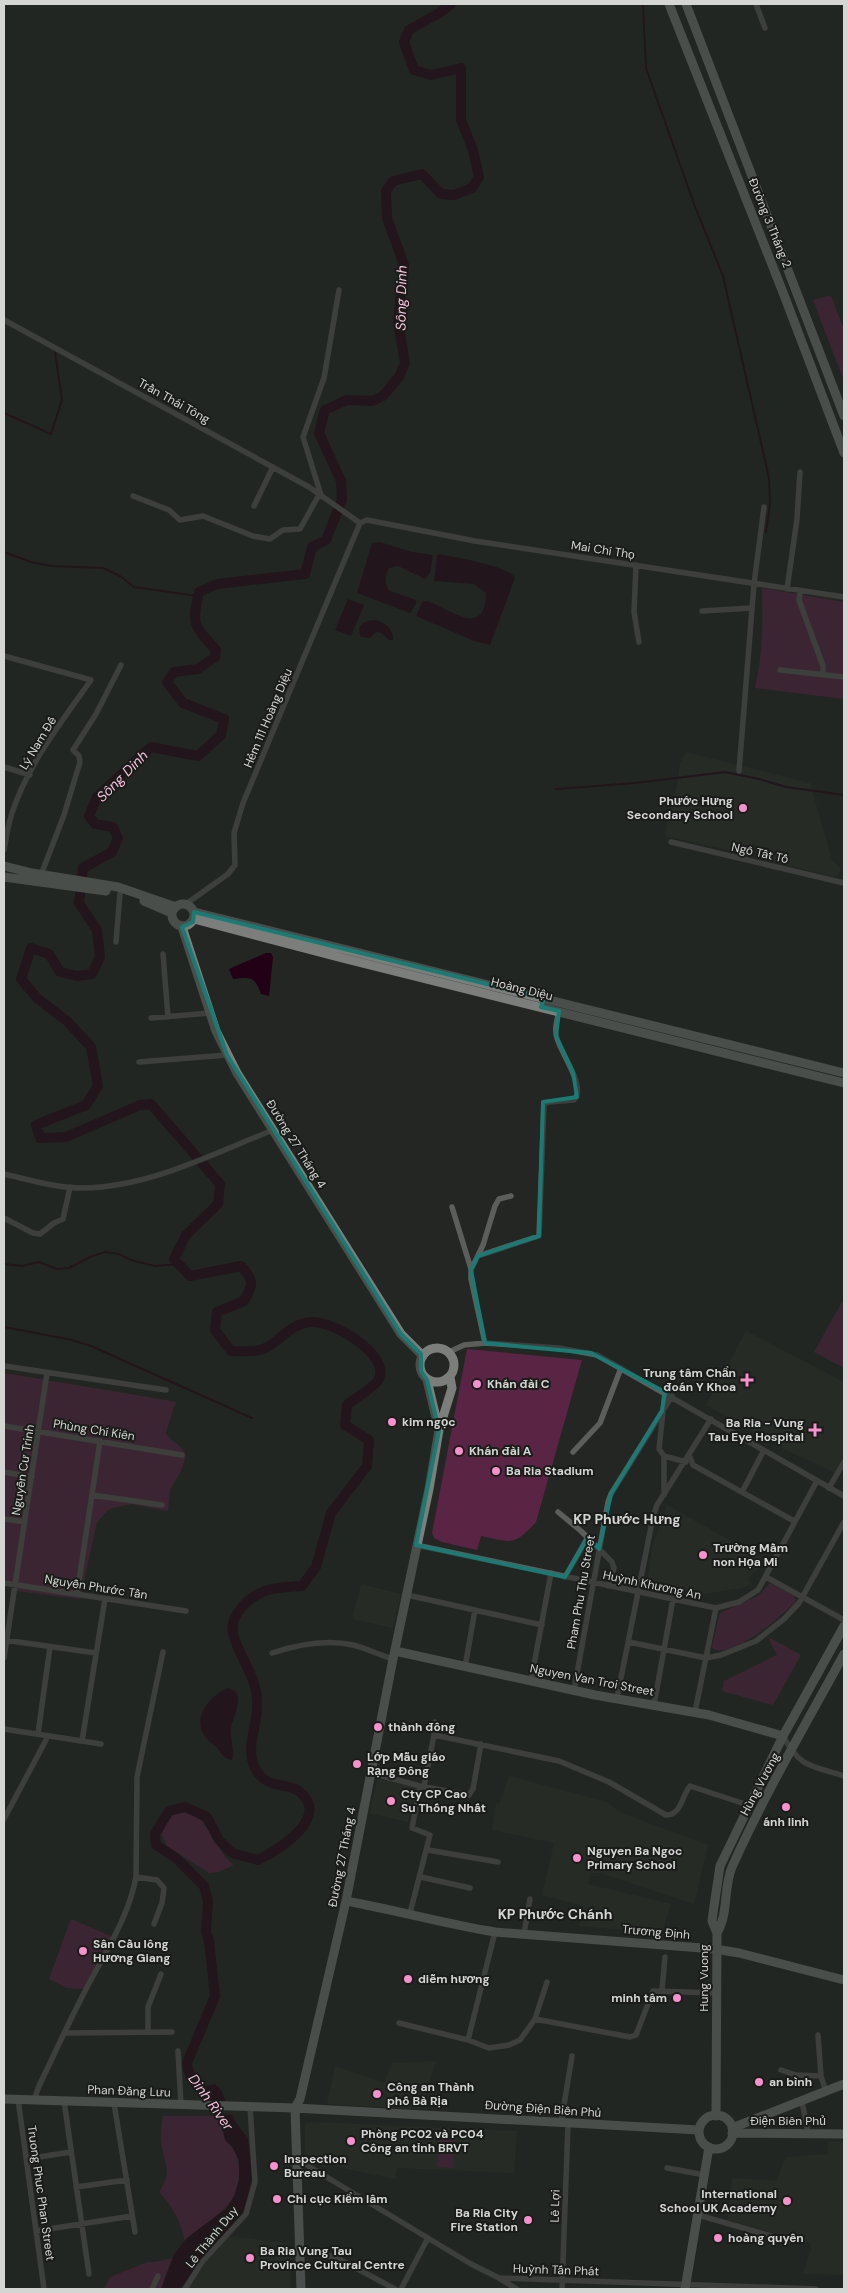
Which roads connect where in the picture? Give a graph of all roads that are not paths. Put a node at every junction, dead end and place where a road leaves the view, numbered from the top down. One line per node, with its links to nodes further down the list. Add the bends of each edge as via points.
1 (669, 4): 5 (street, Đường 3 Tháng 2)
2 (686, 4): 4 (street, Đường 3 Tháng 2)
3 (756, 4): 6 (street)
4 (692, 21): 5 (street); 8 (street, Đường 3 Tháng 2)
5 (679, 27): 9 (street, Đường 3 Tháng 2)
6 (765, 28)
7 (338, 290): 16 (street, via 324,378 303,437)
8 (796, 291): 9 (street); 11 (street, Đường 3 Tháng 2)
9 (784, 295): 13 (street, Đường 3 Tháng 2)
10 (4, 320): 14 (street, Trần Thái Tông)
11 (841, 397): 12 (street, Đường 3 Tháng 2)
12 (844, 416)
13 (844, 453)
14 (272, 467): 16 (street, Trần Thái Tông); 18 (street)
15 (800, 472): 23 (street, via 798,518)
16 (320, 494): 17 (street, via 300,529 283,530 270,539 253,536 203,516 180,520 169,510); 20 (street, Trần Thái Tông)
17 (133, 496)
18 (254, 506)
19 (764, 507): 22 (street)
20 (360, 523): 21 (street, Mai Chí Thọ, via 367,520); 46 (street, Hẻm 111 Hoàng Diệu, via 244,803 234,833 235,865 228,874)
21 (636, 565): 22 (street, Mai Chí Thọ); 28 (street, via 634,612)
22 (754, 584): 23 (street, Mai Chí Thọ); 26 (street)
23 (787, 589): 24 (street, Mai Chí Thọ)
24 (800, 592): 25 (street, Mai Chí Thọ); 32 (street, via 799,600)
25 (844, 598)
26 (752, 608): 27 (street); 35 (street)
27 (702, 611)
28 (640, 642)
29 (4, 656): 36 (street, Lý Nam Đế, via 91,680 51,736)
30 (121, 666): 40 (street, via 73,750 80,762)
31 (780, 670): 32 (street)
32 (823, 674): 33 (street)
33 (844, 677)
34 (4, 768): 36 (street)
35 (739, 771)
36 (30, 775): 38 (street, Lý Nam Đế, via 12,814)
37 (672, 842): 43 (street, Ngô Tất Tố)
38 (4, 850)
39 (4, 866): 40 (street)
40 (41, 875): 42 (street)
41 (4, 876): 42 (street)
42 (51, 880): 44 (street)
43 (844, 883)
44 (97, 886): 45 (street); 47 (street, via 128,890)
45 (120, 893): 47 (street); 50 (street)
46 (186, 904): 47 (street); 48 (street)
47 (174, 910): 49 (street, via 174,922)
48 (194, 915): 49 (street, via 190,925); 52 (street, Hoàng Diệu)
49 (182, 927): 54 (street, Đường 27 Tháng 4)
50 (116, 942)
51 (163, 954): 55 (street)
52 (543, 1003): 53 (street, Hoàng Diệu); 59 (street, Hoàng Diệu)
53 (559, 1011): 60 (street, Hoàng Diệu); 69 (street, via 556,1036 573,1072 577,1097 544,1104 539,1236)
54 (210, 1013): 55 (street); 57 (street, Đường 27 Tháng 4)
55 (168, 1017): 56 (street)
56 (151, 1018)
57 (227, 1055): 58 (street); 63 (street, Đường 27 Tháng 4)
58 (139, 1062)
59 (805, 1063): 60 (street); 61 (street, Hoàng Diệu)
60 (803, 1073): 62 (street, Hoàng Diệu)
61 (844, 1073)
62 (844, 1083)
63 (273, 1130): 65 (street, via 175,1171 122,1184); 73 (street, Đường 27 Tháng 4, via 401,1334)
64 (4, 1174): 65 (street)
65 (70, 1187): 68 (street, via 63,1219 40,1234 33,1234)
66 (511, 1196): 69 (street, via 499,1200 495,1206)
67 (452, 1207): 70 (street)
68 (4, 1218)
69 (478, 1256): 70 (street)
70 (471, 1270): 71 (street)
71 (485, 1343): 72 (street, via 464,1345); 75 (street, via 584,1351)
72 (449, 1352): 73 (street, via 437,1348); 77 (street, via 455,1366)
73 (423, 1356): 78 (street, via 420,1366)
74 (4, 1366): 76 (street)
75 (620, 1368): 80 (street); 89 (street, via 600,1423)
76 (47, 1373): 79 (street); 86 (street, Nguyễn Cư Trinh)
77 (450, 1377): 78 (street, via 441,1383); 85 (street, Đường 27 Tháng 4, via 451,1392)
78 (427, 1380): 85 (street)
79 (166, 1390)
80 (665, 1392): 81 (street); 82 (street)
81 (672, 1396): 82 (street, Pham Phu Thu Street); 83 (street)
82 (662, 1411): 91 (street, via 659,1449); 110 (street, Pham Phu Thu Street, via 612,1494)
83 (711, 1419): 88 (street); 92 (street)
84 (4, 1426): 86 (street, Phùng Chí Kiên)
85 (439, 1430): 109 (street, Đường 27 Tháng 4)
86 (39, 1431): 87 (street, Phùng Chí Kiên); 95 (street, Nguyễn Cư Trinh)
87 (100, 1441): 90 (street, Phùng Chí Kiên); 99 (street)
88 (764, 1450): 96 (street); 98 (street)
89 (573, 1452)
90 (182, 1455)
91 (664, 1456): 92 (street); 100 (street)
92 (688, 1459): 98 (street, via 692,1465); 100 (street)
93 (844, 1462): 97 (street)
94 (4, 1472): 95 (street)
95 (32, 1477): 106 (street, Nguyễn Cư Trinh)
96 (817, 1480): 97 (street); 105 (street, Huỳnh Khương An)
97 (830, 1488): 101 (street)
98 (742, 1492): 105 (street)
99 (92, 1494): 102 (street); 119 (street)
100 (664, 1495): 118 (street, via 653,1517)
101 (844, 1496)
102 (162, 1505)
103 (558, 1512): 108 (street)
104 (4, 1519): 106 (street)
105 (794, 1521): 113 (street, Huỳnh Khương An)
106 (25, 1522): 116 (street, Nguyễn Cư Trinh)
107 (844, 1522): 121 (street)
108 (588, 1537): 110 (street); 112 (street)
109 (416, 1545): 111 (street, Huỳnh Khương An); 120 (street, Đường 27 Tháng 4)
110 (599, 1549): 115 (street, Pham Phu Thu Street); 117 (street, via 613,1565)
111 (551, 1574): 112 (street, Huỳnh Khương An); 128 (street)
112 (564, 1577): 115 (street, Huỳnh Khương An)
113 (766, 1577): 121 (street); 124 (street, Huỳnh Khương An, via 758,1590 746,1598)
114 (4, 1583): 116 (street, Nguyễn Phước Tần)
115 (594, 1583): 117 (street, Huỳnh Khương An); 143 (street, Pham Phu Thu Street)
116 (16, 1585): 119 (street, Nguyễn Phước Tần); 130 (street, Nguyễn Cư Trinh)
117 (608, 1586): 118 (street, Huỳnh Khương An)
118 (638, 1592): 123 (street, Huỳnh Khương An); 131 (street)
119 (77, 1594): 122 (street, Nguyễn Phước Tần)
120 (407, 1595): 125 (street); 138 (street, Đường 27 Tháng 4)
121 (803, 1597): 127 (street); 140 (street, via 763,1637)
122 (105, 1599): 126 (street, Nguyễn Phước Tần); 135 (street)
123 (673, 1599): 124 (street, Huỳnh Khương An); 133 (street)
124 (716, 1608): 140 (street)
125 (475, 1610): 128 (street); 141 (street)
126 (186, 1611)
127 (844, 1620)
128 (542, 1624): 142 (street)
129 (844, 1626): 151 (street, Hùng Vương)
130 (5, 1640): 132 (street); 139 (street, Nguyễn Cư Trinh)
131 (629, 1642): 133 (street); 144 (street)
132 (50, 1646): 135 (street); 149 (street)
133 (664, 1648): 140 (street); 145 (street)
134 (163, 1652): 164 (street, via 137,1777)
135 (96, 1653): 153 (street)
136 (272, 1653): 138 (street, via 292,1646 339,1642 378,1655)
137 (844, 1654): 156 (street, Hùng Vương)
138 (394, 1655): 141 (street, Nguyen Van Troi Street); 157 (street, Đường 27 Tháng 4)
139 (4, 1658)
140 (706, 1658): 146 (street)
141 (465, 1667): 142 (street, Nguyen Van Troi Street)
142 (531, 1681): 143 (street, Nguyen Van Troi Street)
143 (574, 1690): 144 (street, Nguyen Van Troi Street)
144 (617, 1698): 145 (street, Nguyen Van Troi Street)
145 (654, 1705): 146 (street, Nguyen Van Troi Street)
146 (695, 1712): 151 (street, Nguyen Van Troi Street)
147 (436, 1722): 150 (street)
148 (4, 1729): 149 (street)
149 (38, 1734): 153 (street)
150 (434, 1735): 155 (street); 159 (street)
151 (783, 1736): 156 (street); 160 (street, Hung Vuong)
152 (46, 1740): 161 (street)
153 (82, 1741): 154 (street)
154 (101, 1744)
155 (481, 1744): 159 (street, via 471,1793 465,1795); 160 (street, via 576,1767 666,1815 678,1810 690,1786)
156 (791, 1751): 158 (street, via 802,1763); 172 (street, Hùng Vương, via 731,1869 724,1921)
157 (371, 1772): 159 (street); 168 (street, Đường 27 Tháng 4)
158 (844, 1776)
159 (422, 1786): 162 (street, via 412,1828 430,1835)
160 (748, 1804): 172 (street, Hung Vuong, via 720,1866 712,1921)
161 (4, 1819)
162 (428, 1850): 163 (street); 165 (street)
163 (498, 1862)
164 (136, 1877): 170 (street, via 157,1880 164,1888); 185 (street, via 106,1954)
165 (421, 1877): 166 (street); 169 (street)
166 (470, 1888)
167 (530, 1899): 173 (street)
168 (346, 1901): 169 (street, Trương Định); 202 (street, Đường 27 Tháng 4)
169 (410, 1913): 171 (street, Trương Định)
170 (154, 1924)
171 (494, 1932): 173 (street, Trương Định); 187 (street)
172 (717, 1933): 174 (street, Hung Vuong)
173 (524, 1934): 174 (street, Trương Định)
174 (715, 1949): 177 (street, Trương Định); 180 (street, Hung Vuong)
175 (666, 1957): 179 (street)
176 (161, 1974): 183 (street, via 148,2007)
177 (844, 1980)
178 (547, 1982): 181 (street)
179 (662, 1990): 180 (street); 181 (street, via 653,1991 638,2032 633,2037)
180 (716, 1993): 203 (street, Hung Vuong)
181 (535, 2019): 187 (street, via 525,2035 509,2045 489,2048)
182 (399, 2023): 187 (street)
183 (148, 2032): 184 (street); 185 (street)
184 (172, 2032)
185 (64, 2033): 196 (street)
186 (818, 2035): 191 (street)
187 (468, 2040)
188 (178, 2052): 200 (street)
189 (572, 2056): 204 (street, Lê Lợi)
190 (780, 2070): 191 (street, via 796,2075)
191 (821, 2076): 193 (street)
192 (844, 2084): 193 (street)
193 (826, 2092): 198 (street)
194 (4, 2099): 195 (street, Phan Đăng Lưu)
195 (18, 2100): 196 (street, Phan Đăng Lưu); 211 (street, Truong Phuc Phan Street)
196 (34, 2100): 197 (street, Phan Đăng Lưu)
197 (64, 2101): 199 (street, Phan Đăng Lưu); 210 (street)
198 (802, 2101): 206 (street); 207 (street)
199 (114, 2103): 200 (street, Phan Đăng Lưu); 215 (street)
200 (182, 2105): 201 (street, Phan Đăng Lưu)
201 (252, 2108): 202 (street, Phan Đăng Lưu); 232 (street, Lê Thành Duy, via 255,2182 246,2214 202,2262)
202 (295, 2108): 204 (street, Đường Điện Biên Phủ); 212 (street, Đường 27 Tháng 4)
203 (716, 2116): 205 (street, via 704,2120); 206 (street, via 726,2118)
204 (565, 2123): 205 (street, Đường Điện Biên Phủ); 228 (street, Lê Lợi)
205 (699, 2130): 209 (street, via 700,2139)
206 (732, 2131): 207 (street, Điện Biên Phủ); 209 (street, via 724,2146)
207 (808, 2133): 208 (street, Điện Biên Phủ)
208 (844, 2134)
209 (709, 2147): 214 (street)
210 (71, 2152): 211 (street); 216 (street)
211 (26, 2159): 220 (street, Truong Phuc Phan Street)
212 (296, 2162): 222 (street, Huỳnh Tấn Phát, via 305,2164); 224 (street, Đường 27 Tháng 4)
213 (667, 2168): 214 (street)
214 (704, 2174): 217 (street)
215 (127, 2180): 216 (street); 218 (street)
216 (76, 2187): 219 (street)
217 (698, 2215): 223 (street); 229 (street)
218 (132, 2216): 219 (street); 221 (street)
219 (82, 2224): 220 (street); 225 (street)
220 (36, 2231): 230 (street, Truong Phuc Phan Street)
221 (135, 2232)
222 (428, 2238): 227 (street, Huỳnh Tấn Phát); 235 (street)
223 (788, 2241)
224 (299, 2248): 233 (street, Đường 27 Tháng 4); 234 (street, via 336,2258)
225 (89, 2274)
226 (158, 2276): 231 (street)
227 (499, 2278): 228 (street, Huỳnh Tấn Phát); 236 (street)
228 (562, 2280): 229 (street, Huỳnh Tấn Phát); 237 (street, Lê Lợi)
229 (686, 2287): 238 (street, Huỳnh Tấn Phát)
230 (42, 2288)
231 (152, 2289)
232 (185, 2289)
233 (301, 2289)
234 (395, 2289)
235 (401, 2289)
236 (517, 2289)
237 (562, 2289)
238 (802, 2289): 239 (street, Huỳnh Tấn Phát)
239 (816, 2289)

